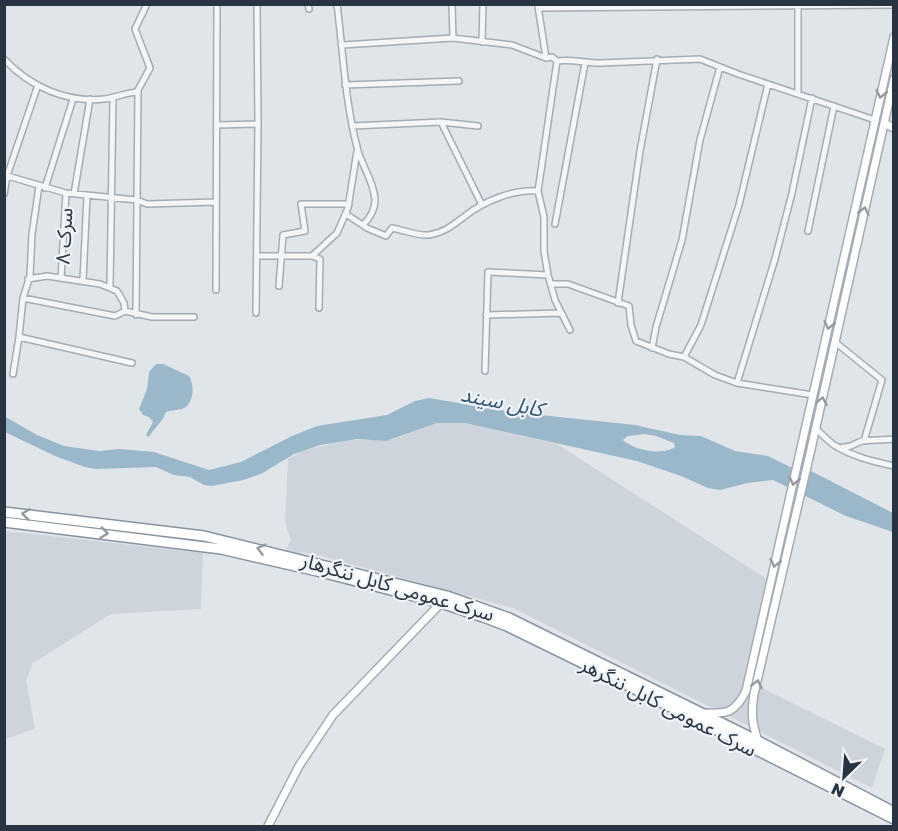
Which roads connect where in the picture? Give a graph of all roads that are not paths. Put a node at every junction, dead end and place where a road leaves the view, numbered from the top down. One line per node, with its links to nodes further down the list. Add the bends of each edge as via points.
1 (147, 4): 26 (street, via 135,29 150,68)
2 (217, 4): 38 (street)
3 (257, 4): 37 (street)
4 (337, 4): 14 (street)
5 (452, 4): 12 (street)
6 (483, 4): 13 (street)
7 (798, 5): 8 (street); 10 (street); 28 (street)
8 (894, 5)
9 (538, 6): 10 (street); 15 (street)
10 (658, 6)
11 (894, 36): 34 (street, one-way to 34)
12 (453, 38): 13 (street); 14 (street)
13 (482, 42): 15 (street, via 512,45)
14 (342, 45): 25 (street)
15 (546, 58): 18 (street)
16 (657, 59): 19 (street); 20 (street, via 700,59); 73 (street)
17 (5, 60): 24 (street)
18 (556, 61): 19 (street, via 572,59); 45 (street)
19 (585, 63): 56 (street)
20 (720, 67): 23 (street); 84 (street)
21 (894, 79): 27 (street)
22 (459, 81): 25 (street)
23 (768, 84): 28 (street); 85 (street, via 739,205 700,325)
24 (38, 85): 31 (street); 43 (street)
25 (345, 85): 39 (street)
26 (138, 90): 29 (street); 51 (street)
27 (892, 93): 36 (street)
28 (798, 94): 30 (street)
29 (113, 97): 32 (street); 50 (street)
30 (812, 98): 33 (street); 89 (street, via 775,259)
31 (73, 99): 32 (street); 44 (street)
32 (90, 99): 48 (street)
33 (834, 106): 34 (street); 58 (street)
34 (875, 120): 71 (street)
35 (441, 122): 39 (street); 40 (street); 54 (street)
36 (884, 123): 41 (street); 72 (street, one-way to 36)
37 (258, 124): 38 (street); 60 (street)
38 (217, 125): 52 (street)
39 (352, 126): 42 (street)
40 (478, 126)
41 (894, 128)
42 (357, 150): 53 (street); 57 (street, via 375,199 372,213)
43 (6, 176): 44 (street); 46 (street)
44 (42, 187): 47 (street); 64 (street)
45 (538, 191): 54 (street, via 525,190); 62 (street)
46 (4, 194)
47 (66, 194): 48 (street); 63 (street, سرک ۸)
48 (74, 194): 49 (street)
49 (87, 196): 50 (street); 65 (street)
50 (111, 198): 51 (street); 68 (street)
51 (137, 200): 52 (street, via 147,204); 78 (street)
52 (216, 202): 69 (street)
53 (349, 204): 55 (street); 59 (street, via 301,204 305,231 283,236)
54 (482, 205): 57 (street, via 451,228 427,235 392,228 386,236)
55 (345, 214): 57 (street); 61 (street, via 337,233)
56 (555, 224)
57 (363, 225)
58 (808, 231)
59 (282, 255): 60 (street); 61 (street); 67 (street)
60 (257, 256): 76 (street)
61 (312, 256): 74 (street, via 321,262)
62 (548, 275): 66 (street); 79 (street, via 488,272)
63 (61, 278): 64 (street); 65 (street)
64 (28, 279): 70 (street)
65 (83, 280): 68 (street)
66 (551, 284): 73 (street, via 568,284); 77 (street)
67 (279, 286)
68 (110, 288): 75 (street, via 119,295)
69 (216, 290)
70 (23, 298): 75 (street, via 115,316); 82 (street)
71 (835, 298): 72 (street); 90 (street, one-way to 90)
72 (844, 300): 83 (street)
73 (618, 303): 84 (street, via 629,306 636,341)
74 (319, 308)
75 (126, 311): 78 (street)
76 (256, 313)
77 (561, 313): 79 (street); 81 (street)
78 (136, 315): 80 (street)
79 (486, 315): 87 (street)
80 (194, 317)
81 (570, 330)
82 (20, 337): 86 (street); 88 (street)
83 (835, 342): 91 (street, one-way to 83); 93 (street, via 882,380)
84 (652, 348): 85 (street)
85 (684, 357): 89 (street)
86 (132, 363)
87 (485, 371)
88 (13, 374)
89 (737, 383): 90 (street)
90 (813, 395): 100 (street, one-way to 100, via 746,691 730,711)
91 (816, 429): 94 (street); 101 (street, one-way to 91, via 752,718 754,694)
92 (894, 439): 93 (street)
93 (864, 441): 94 (street)
94 (841, 447): 95 (street, via 853,457)
95 (894, 466)
96 (4, 512): 98 (highway, سرک عمومی کابل ننگرهار, one-way to 96)
97 (4, 522): 98 (highway, سرک عمومی کابل ننگرهار)
98 (62, 524): 99 (highway, سرک عمومی کابل ننگرهار, via 220,549)
99 (444, 600): 100 (highway, سرک عمومی کابل ننگرهار, via 509,618); 103 (highway, سرک عمومی کابل ننگرهر, via 507,626); 104 (street, via 333,715 299,766)
100 (701, 713): 101 (highway, سرک عمومی کابل ننگرهار)
101 (758, 741): 102 (highway, سرک عمومی کابل ننگرهار)
102 (894, 812)
103 (894, 819)
104 (268, 826)

